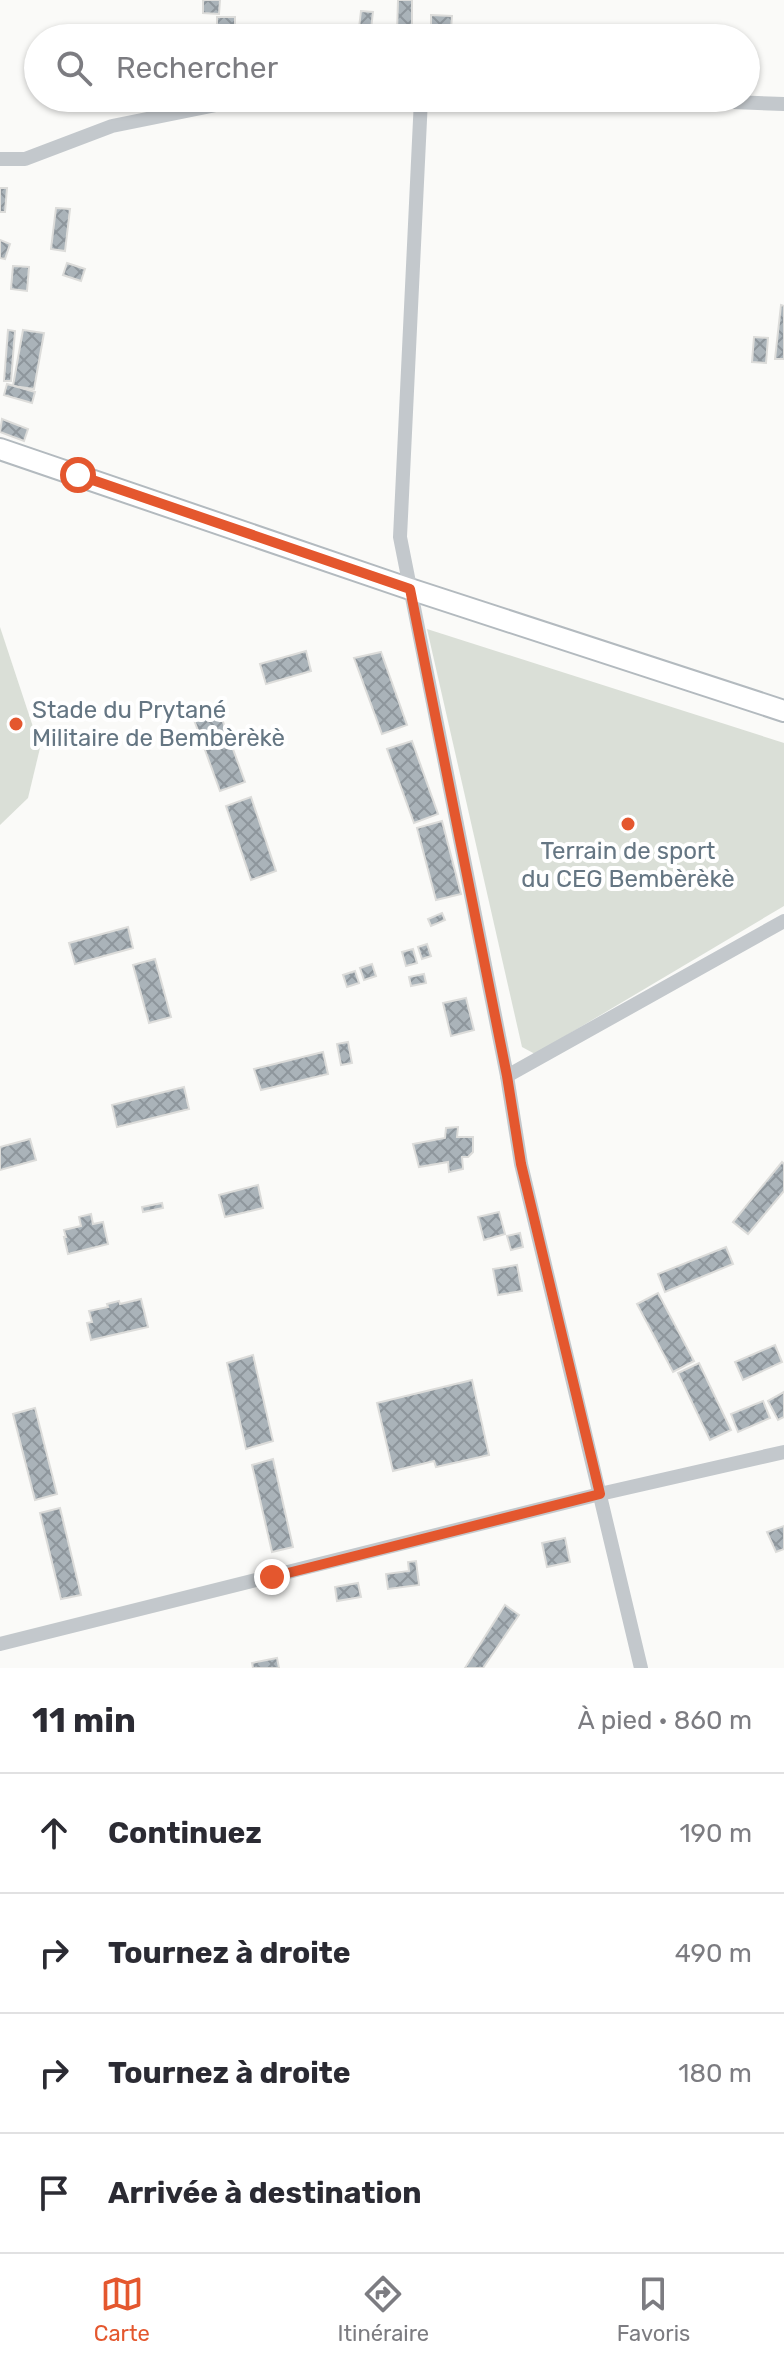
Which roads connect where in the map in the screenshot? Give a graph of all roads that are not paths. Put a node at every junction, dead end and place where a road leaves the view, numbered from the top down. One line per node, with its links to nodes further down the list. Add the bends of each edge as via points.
1 (760, 103): 2 (street)
2 (784, 104)
3 (181, 112): 5 (street, via 112,126 25,159)
4 (420, 112): 7 (street, via 400,537)
5 (0, 159)
6 (0, 449): 7 (main road)
7 (410, 589): 8 (main road); 10 (street)
8 (784, 711)
9 (784, 921): 10 (street)
10 (507, 1076): 12 (street, via 521,1164)
11 (784, 1452): 12 (street)
12 (600, 1494): 13 (street); 14 (street)
13 (0, 1644)
14 (641, 1668)

